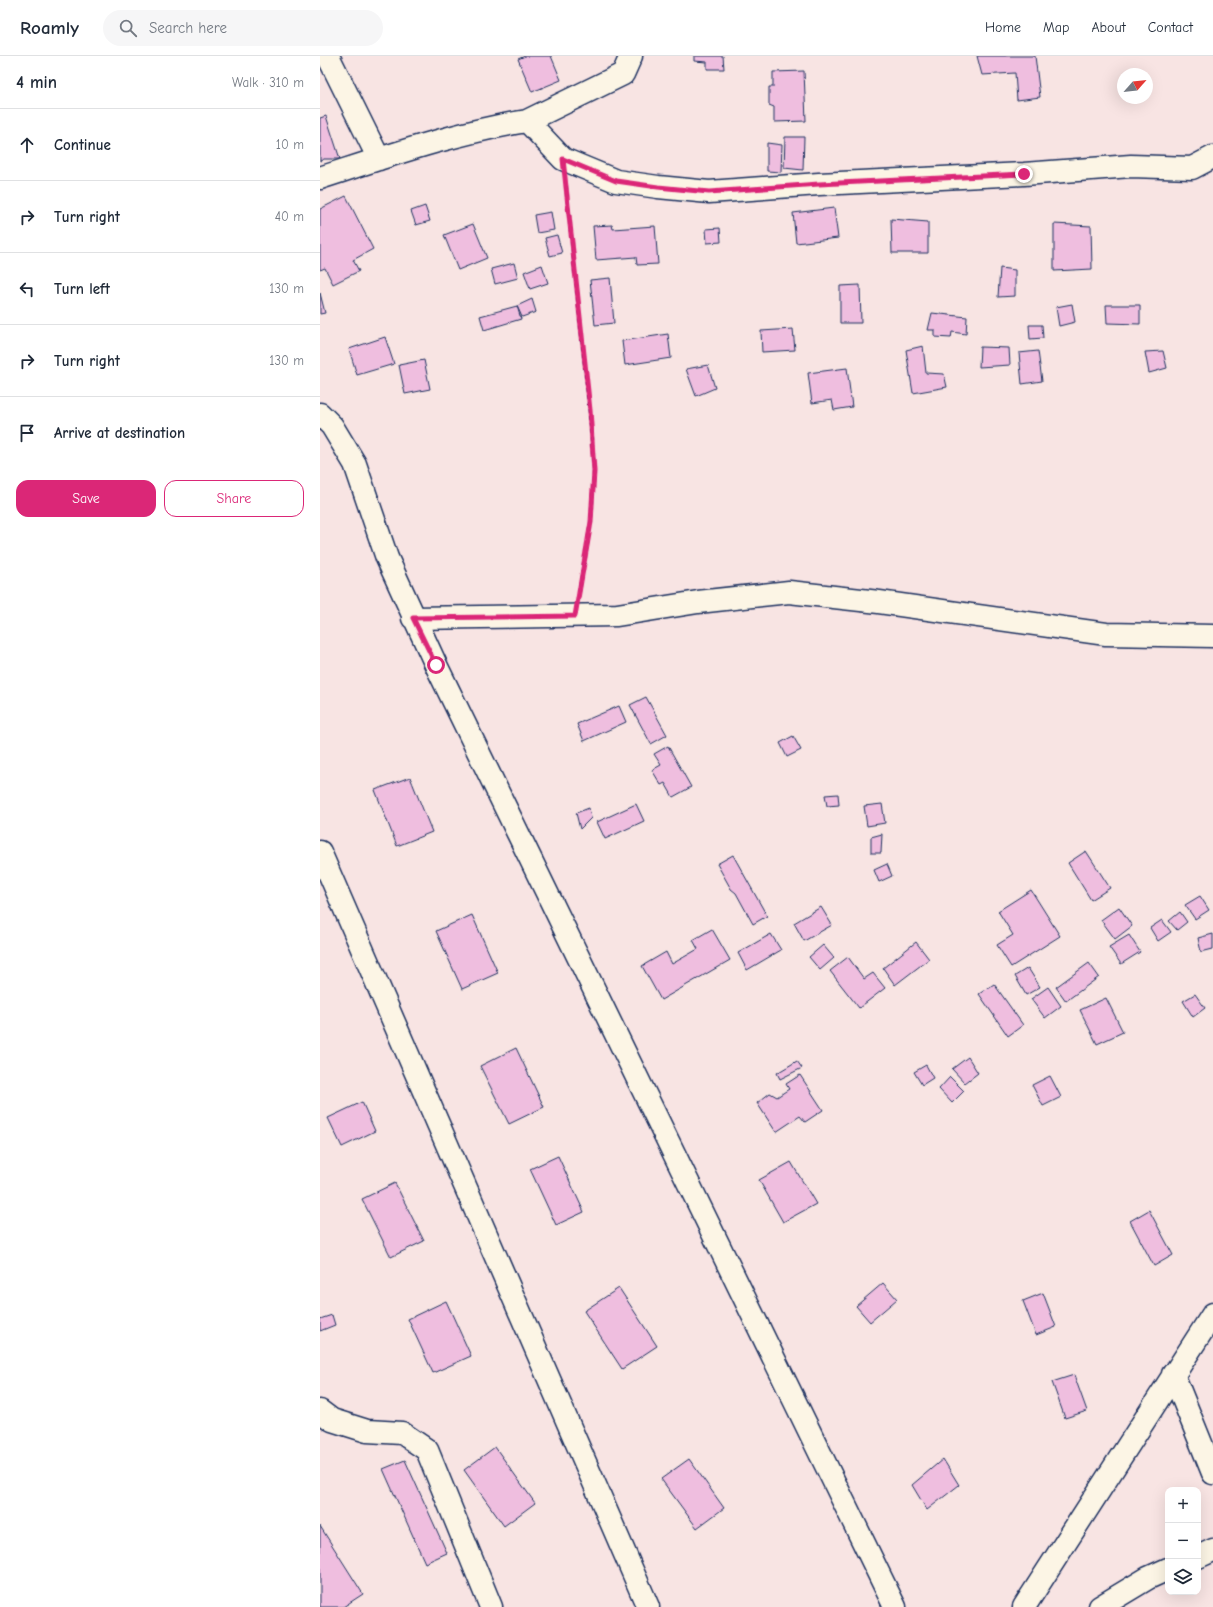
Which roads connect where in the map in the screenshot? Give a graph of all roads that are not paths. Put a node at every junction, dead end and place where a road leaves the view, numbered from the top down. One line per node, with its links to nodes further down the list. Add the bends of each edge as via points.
1 (328, 56): 5 (street)
2 (631, 56): 3 (street, via 623,74)
3 (528, 121): 4 (street, via 563,159 616,181 709,192 1131,166 1192,168); 5 (street, via 497,126)
4 (1213, 157)
5 (379, 158): 6 (street)
6 (320, 178)
7 (324, 424): 8 (street, via 356,464 387,558)
8 (413, 618): 9 (street, via 617,615 698,602 789,592 1106,634); 20 (street)
9 (1213, 636)
10 (320, 852): 19 (street)
11 (1213, 1314): 12 (street)
12 (1173, 1374): 14 (street); 21 (street)
13 (324, 1419): 18 (street, via 367,1431 402,1433 427,1450)
14 (1213, 1473)
15 (1213, 1550): 16 (street)
16 (1201, 1556)
17 (1165, 1570): 22 (street)
18 (491, 1607)
19 (648, 1607)
20 (895, 1607)
21 (1024, 1607)
22 (1100, 1607)

